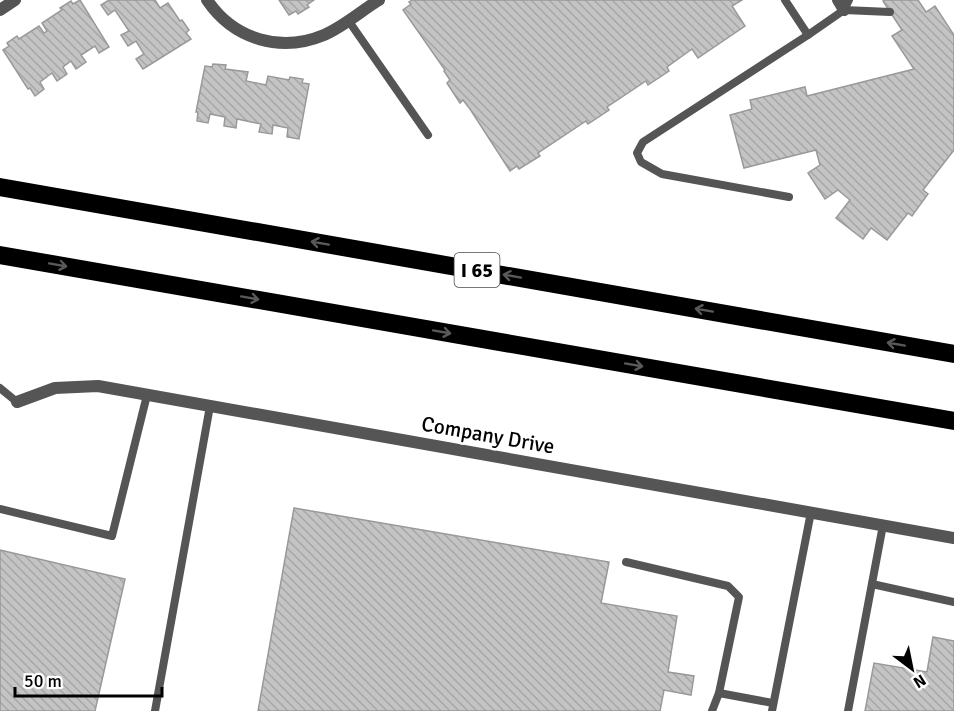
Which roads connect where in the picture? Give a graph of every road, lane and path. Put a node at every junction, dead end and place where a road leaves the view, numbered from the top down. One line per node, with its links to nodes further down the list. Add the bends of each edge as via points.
1 (15, 0): 6 (street)
2 (207, 0): 8 (street, via 231,26 254,39 274,44 305,42)
3 (379, 0): 8 (street)
4 (785, 0): 9 (lane)
5 (843, 3): 7 (lane); 9 (lane)
6 (0, 10)
7 (890, 12)
8 (348, 20): 10 (lane)
9 (808, 35): 12 (lane, via 643,142 637,153 641,162 662,174)
10 (428, 135)
11 (0, 187): 14 (highway, I 65, one-way to 11)
12 (789, 197)
13 (0, 255): 19 (highway, one-way to 19)
14 (954, 354)
15 (0, 388): 17 (lane)
16 (147, 395): 17 (street, Company Drive, via 81,386 44,391); 18 (street, Company Drive); 20 (lane, via 112,536)
17 (17, 402)
18 (210, 406): 21 (street, Company Drive); 29 (lane)
19 (954, 421)
20 (0, 510)
21 (811, 512): 22 (street, Company Drive); 28 (lane)
22 (883, 525): 23 (street, Company Drive); 25 (lane)
23 (954, 538)
24 (626, 562): 27 (lane, via 728,586 740,597)
25 (872, 584): 26 (lane); 31 (lane)
26 (954, 602)
27 (719, 693): 28 (lane); 30 (lane)
28 (772, 707)
29 (155, 711)
30 (712, 711)
31 (848, 711)

